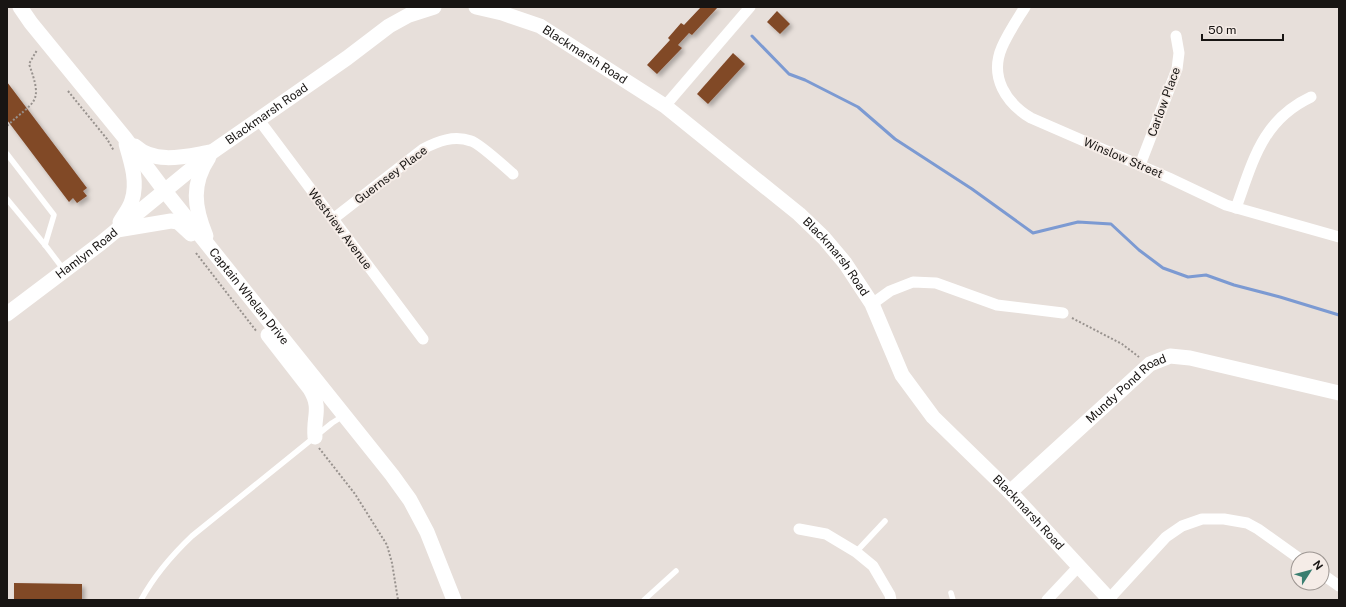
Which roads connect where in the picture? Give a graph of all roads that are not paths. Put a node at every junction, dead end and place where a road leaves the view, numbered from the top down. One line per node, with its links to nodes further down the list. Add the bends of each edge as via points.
1 (20, 7): 10 (street, Captain Whelan Drive)
2 (434, 7): 9 (street, Blackmarsh Road, via 409,15 389,26)
3 (476, 7): 8 (street, Blackmarsh Road, via 540,26)
4 (750, 7): 8 (street)
5 (1025, 7): 13 (street, Winslow Street, via 1004,42 999,56 998,73 1006,96 1031,118)
6 (1176, 36): 13 (street, Carlow Place, via 1179,53 1177,69)
7 (1311, 97): 17 (street, via 1279,118 1264,139)
8 (665, 106): 25 (street, Blackmarsh Road, via 799,214 845,263)
9 (259, 120): 11 (street, Blackmarsh Road); 18 (street, Westview Avenue)
10 (125, 138): 11 (street, via 140,151 156,158); 15 (street, Captain Whelan Drive); 19 (street, via 132,167 134,193)
11 (212, 152): 15 (street, Blackmarsh Road); 22 (street, via 205,162 196,191 199,219)
12 (7, 154): 21 (lane, via 54,214)
13 (1140, 166): 17 (street, Winslow Street)
14 (513, 174): 18 (street, Guernsey Place, via 472,141 449,139 423,149)
15 (164, 190): 19 (street, Hamlyn Road); 22 (street, Captain Whelan Drive)
16 (7, 199): 21 (lane)
17 (1236, 208): 20 (street, Winslow Street)
18 (332, 219): 28 (street, Westview Avenue)
19 (114, 231): 22 (street, via 178,222); 23 (street, Hamlyn Road)
20 (1339, 237)
21 (46, 245): 23 (lane)
22 (214, 254): 24 (street, Captain Whelan Drive)
23 (64, 270): 26 (street, Hamlyn Road)
24 (241, 285): 30 (street, Captain Whelan Drive); 31 (street, via 241,299 315,398 317,409)
25 (872, 304): 27 (street, via 890,291 913,282 936,283 997,305); 32 (street, Blackmarsh Road, via 902,375 933,417)
26 (8, 311)
27 (1063, 313)
28 (423, 339)
29 (1339, 393): 32 (street, Mundy Pond Road, via 1190,358 1170,356 1150,364)
30 (344, 415): 31 (lane); 43 (street, Captain Whelan Drive, via 410,500 427,532)
31 (313, 438): 42 (lane, via 176,550)
32 (1010, 492): 37 (street, Blackmarsh Road)
33 (885, 521): 35 (lane)
34 (798, 529): 35 (street, via 826,534)
35 (856, 552): 45 (street, via 873,566)
36 (1290, 552): 48 (street, via 1247,523 1202,519 1182,526 1166,537)
37 (1078, 567): 47 (street); 48 (street, Blackmarsh Road)
38 (676, 571): 44 (lane)
39 (1330, 580): 40 (street)
40 (1339, 586)
41 (951, 593): 46 (lane)
42 (141, 600)
43 (454, 600)
44 (644, 600)
45 (891, 600)
46 (953, 600)
47 (1047, 600)
48 (1110, 600)

